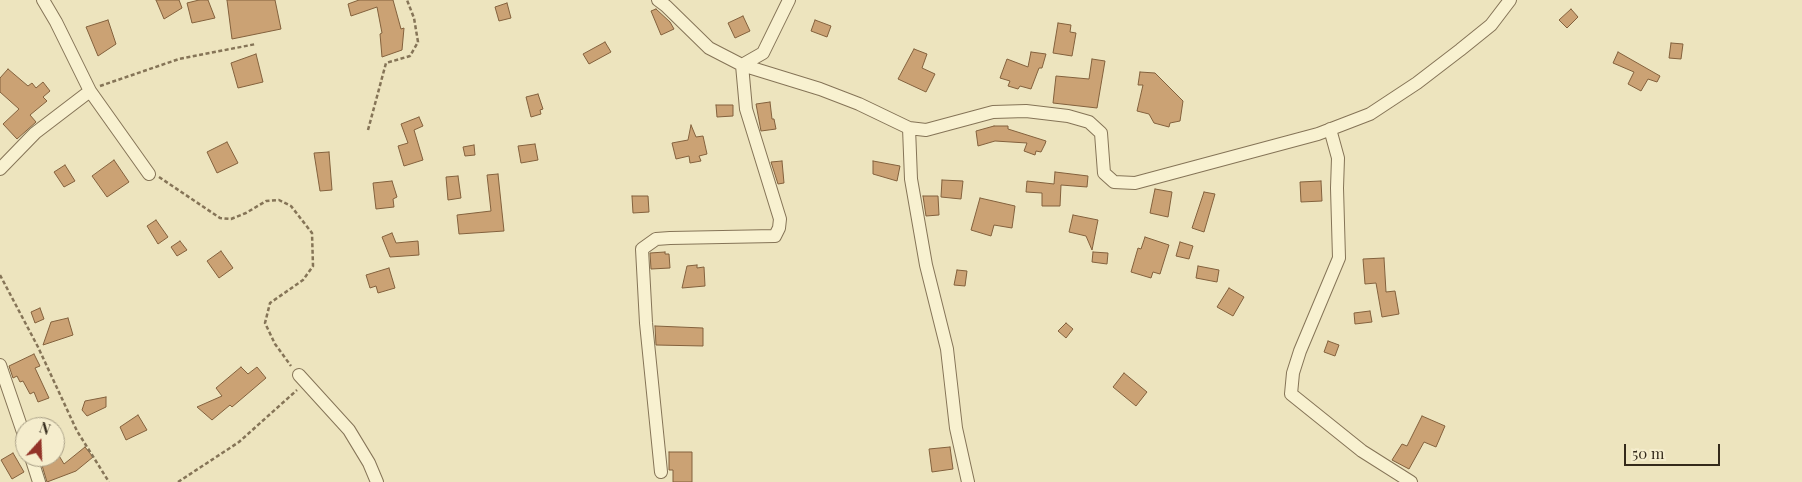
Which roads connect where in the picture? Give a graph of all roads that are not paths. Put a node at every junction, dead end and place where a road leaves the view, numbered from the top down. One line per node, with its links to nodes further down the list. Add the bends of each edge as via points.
1 (43, 0): 6 (street)
2 (658, 0): 5 (street, via 709,48)
3 (789, 0): 5 (street, via 764,53)
4 (1510, 0): 8 (street, via 1491,25 1418,83 1370,114)
5 (742, 65): 7 (street, via 860,104); 15 (street, via 746,109 778,214 779,228 775,236 656,239 642,249)
6 (95, 92): 9 (street, via 35,133); 10 (street)
7 (909, 128): 8 (street, via 926,130 994,112 1026,111 1068,116 1089,122 1101,132 1104,173 1114,182 1135,182); 18 (street, via 911,179 926,264 947,349 956,428)
8 (1330, 129): 19 (street, via 1338,158 1339,258 1300,351 1291,394 1362,451)
9 (0, 169)
10 (152, 172)
11 (0, 365): 13 (street)
12 (300, 376): 17 (street, via 349,430)
13 (18, 417)
14 (34, 467): 16 (street)
15 (661, 472)
16 (39, 482)
17 (377, 482)
18 (968, 482)
19 (1411, 482)

